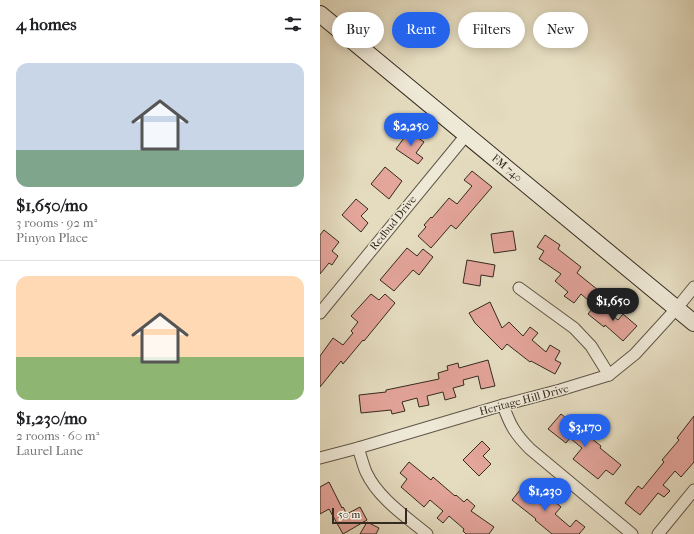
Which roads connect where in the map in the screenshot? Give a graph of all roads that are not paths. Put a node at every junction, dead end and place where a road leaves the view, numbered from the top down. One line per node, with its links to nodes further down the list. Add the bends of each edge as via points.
1 (320, 14): 2 (main road, FM 740 / FM 740)
2 (467, 134): 5 (main road, FM 740 / FM 740); 6 (street, Redbud Drive)
3 (694, 287): 5 (street, Heritage Hill Drive)
4 (519, 288): 8 (street, via 574,328 591,346)
5 (677, 308): 7 (main road, FM 740 / FM 740); 8 (street, Heritage Hill Drive, via 635,354)
6 (320, 312)
7 (694, 323)
8 (609, 375): 9 (street, Heritage Hill Drive)
9 (503, 405): 10 (street, Heritage Hill Drive); 14 (street, via 517,436 530,449)
10 (358, 448): 11 (street, Heritage Hill Drive); 13 (street, via 366,472 378,490)
11 (320, 458)
12 (694, 490): 15 (street)
13 (427, 534)
14 (632, 534)
15 (658, 534)

